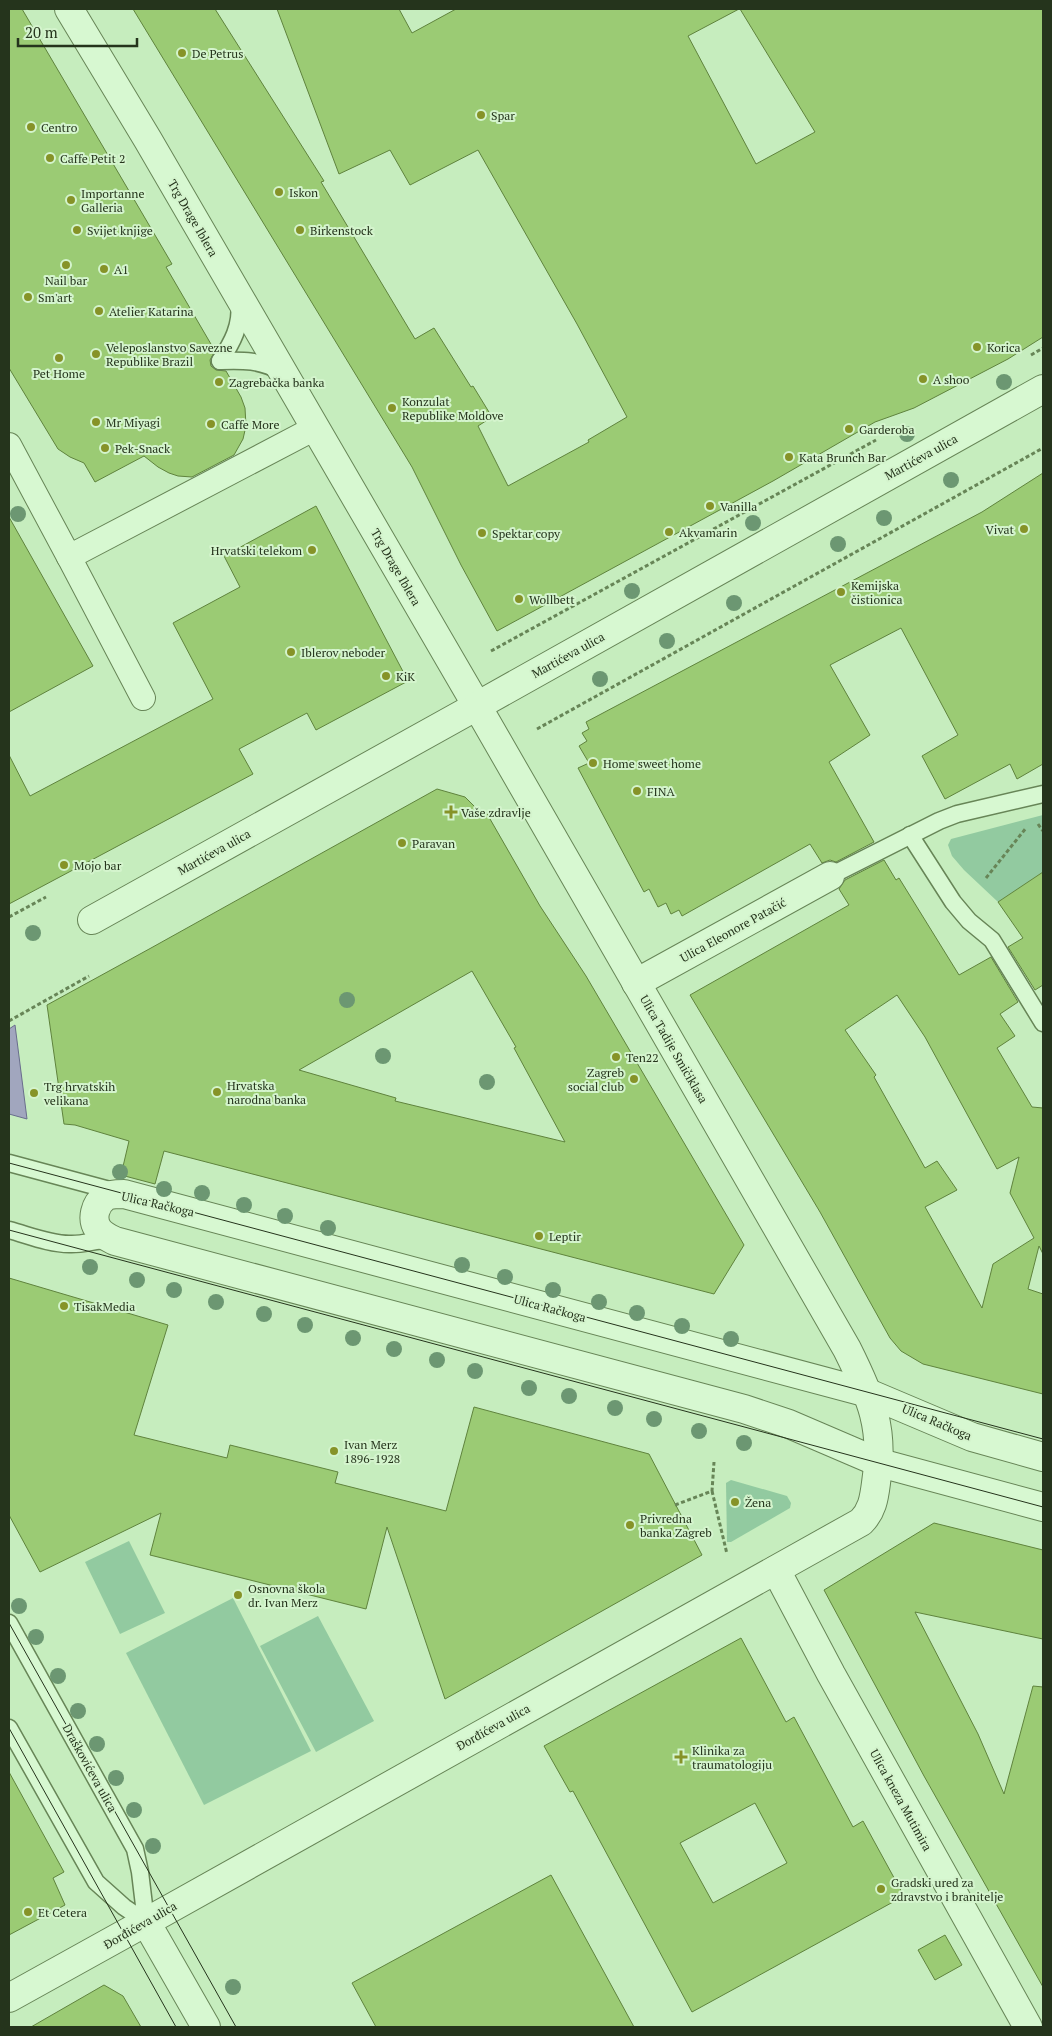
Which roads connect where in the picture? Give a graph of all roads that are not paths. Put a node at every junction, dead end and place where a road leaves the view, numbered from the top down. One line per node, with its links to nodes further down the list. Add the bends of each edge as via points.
1 (69, 9): 2 (street, Trg Drage Iblera)
2 (237, 293): 3 (street, Trg Drage Iblera); 3 (lane, via 240,306 236,333 220,361 261,363)
3 (284, 375): 5 (street, Trg Drage Iblera)
4 (1043, 389): 9 (street, Martićeva ulica)
5 (315, 428): 7 (street); 9 (street, Trg Drage Iblera)
6 (9, 445): 7 (street)
7 (69, 557): 8 (street)
8 (143, 698)
9 (477, 706): 13 (street, Martićeva ulica); 14 (street, Ulica Tadije Smičiklasa)
10 (1043, 794): 11 (lane, via 957,814)
11 (910, 835): 12 (lane); 15 (lane, via 953,902 992,940)
12 (830, 876): 14 (street, Ulica Eleonore Patačić)
13 (92, 920)
14 (636, 984): 20 (street, Ulica Tadije Smičiklasa, via 847,1350)
15 (1043, 1023)
16 (9, 1163): 17 (lane)
17 (124, 1194): 19 (street, Ulica Račkoga, via 105,1197 95,1211 97,1228); 20 (street, Ulica Račkoga)
18 (9, 1230): 19 (lane, Ulica Račkoga, via 61,1244)
19 (114, 1241): 22 (street, Ulica Račkoga, via 752,1411)
20 (868, 1393): 21 (street, Ulica Račkoga, via 972,1437); 22 (street, Đorđićeva ulica, via 880,1442)
21 (1043, 1457)
22 (880, 1463): 23 (street, Ulica Račkoga); 24 (street, Đorđićeva ulica, via 871,1510 861,1522)
23 (1043, 1507)
24 (776, 1570): 27 (street, Đorđićeva ulica); 30 (street, Ulica kneza Mutimira)
25 (9, 1622): 27 (lane, Draškovićeva ulica, via 135,1849)
26 (9, 1728): 27 (lane, Draškovićeva ulica, via 96,1882)
27 (146, 1922): 28 (street, Đorđićeva ulica); 29 (street, Draškovićeva ulica)
28 (9, 1998)
29 (206, 2027)
30 (1028, 2027)

